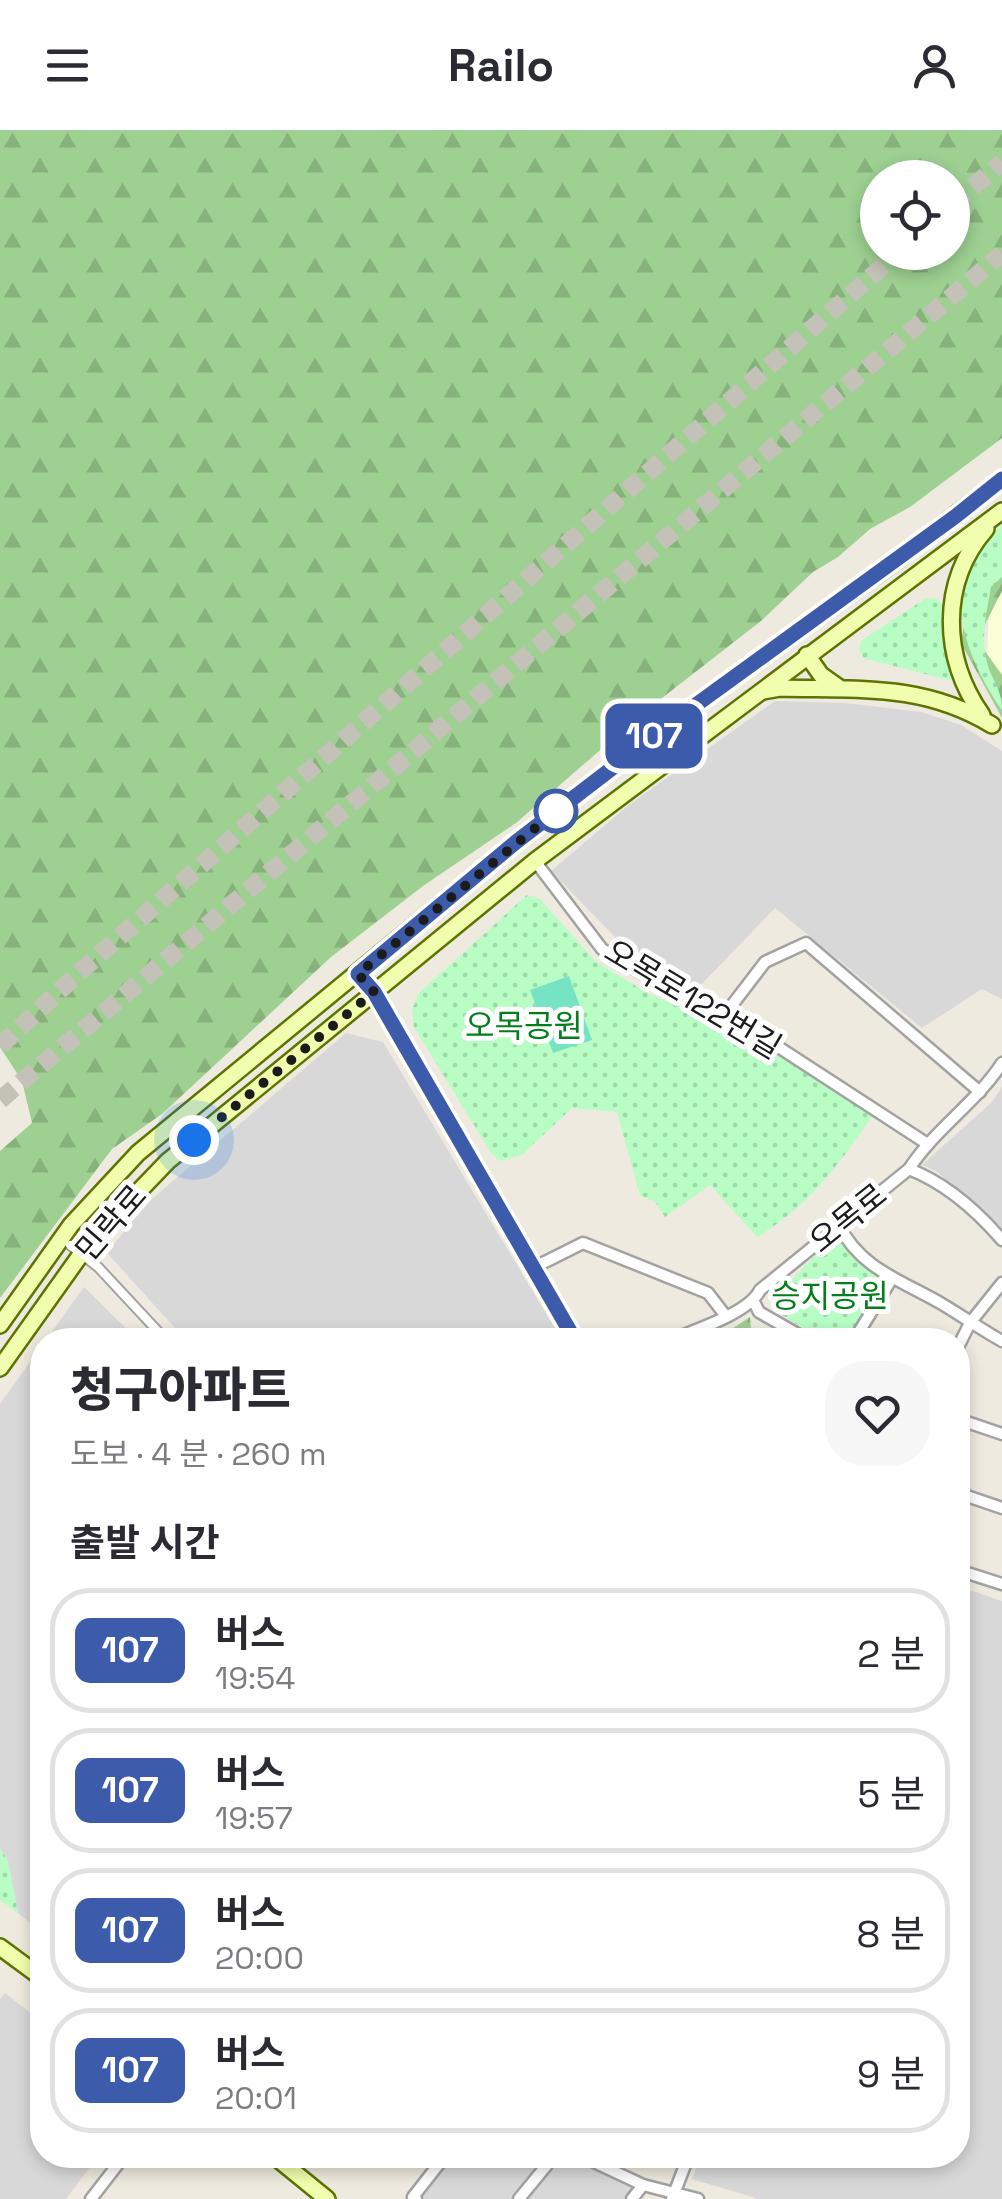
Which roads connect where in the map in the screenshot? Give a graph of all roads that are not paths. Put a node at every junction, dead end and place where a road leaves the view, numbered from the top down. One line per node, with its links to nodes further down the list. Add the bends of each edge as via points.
1 (1002, 479): 8 (main road, 민락로, via 578,794)
2 (1001, 512): 3 (main road, 민락로); 6 (main road, via 959,571 951,622 958,672)
3 (807, 655): 4 (main road, via 820,676); 5 (main road, 민락로)
4 (843, 690): 5 (main road, via 780,688); 6 (main road, via 917,694 966,709)
5 (752, 696): 7 (main road, 민락로)
6 (997, 729)
7 (535, 860): 9 (main road, 민락로); 10 (street, 오목로122번길, via 602,950)
8 (358, 974): 9 (street); 24 (main road, 민락로, via 138,1153 71,1225)
9 (374, 992): 18 (street); 32 (main road, 민락로, via 141,1187 89,1243)
10 (726, 1013): 12 (street, via 765,962 806,943); 13 (street, 오목로122번길)
11 (1002, 1063): 12 (street, 오목로)
12 (980, 1092): 13 (street, 오목로)
13 (926, 1143): 14 (street, 오목로)
14 (909, 1169): 15 (street, 오목로); 16 (street, via 930,1177)
15 (838, 1225): 19 (street); 21 (street, 오목로)
16 (1002, 1240)
17 (70, 1246): 25 (street)
18 (533, 1268): 22 (street, via 583,1243 708,1293); 26 (street)
19 (891, 1280): 23 (street); 29 (street)
20 (1002, 1282): 23 (street)
21 (754, 1302): 22 (street, 오목로); 28 (street)
22 (725, 1315): 27 (street, 오목로)
23 (970, 1323): 30 (street); 31 (street)
24 (0, 1325)
25 (155, 1328)
26 (568, 1328)
27 (701, 1328)
28 (787, 1328)
29 (861, 1328)
30 (968, 1328)
31 (1002, 1341)
32 (0, 1368)
33 (970, 1423): 34 (street)
34 (1002, 1434)
35 (970, 1497): 36 (street)
36 (1002, 1508)
37 (970, 1574): 38 (street)
38 (1002, 1584)
39 (0, 1947): 40 (main road)
40 (30, 1969)
41 (115, 2168): 49 (street)
42 (289, 2168): 50 (main road)
43 (436, 2168): 51 (street)
44 (544, 2168): 52 (street)
45 (607, 2168): 47 (street)
46 (685, 2168): 48 (street)
47 (644, 2185): 48 (street); 53 (street)
48 (674, 2196): 54 (street)
49 (92, 2199)
50 (327, 2199)
51 (416, 2199)
52 (520, 2199)
53 (632, 2199)
54 (698, 2199)

